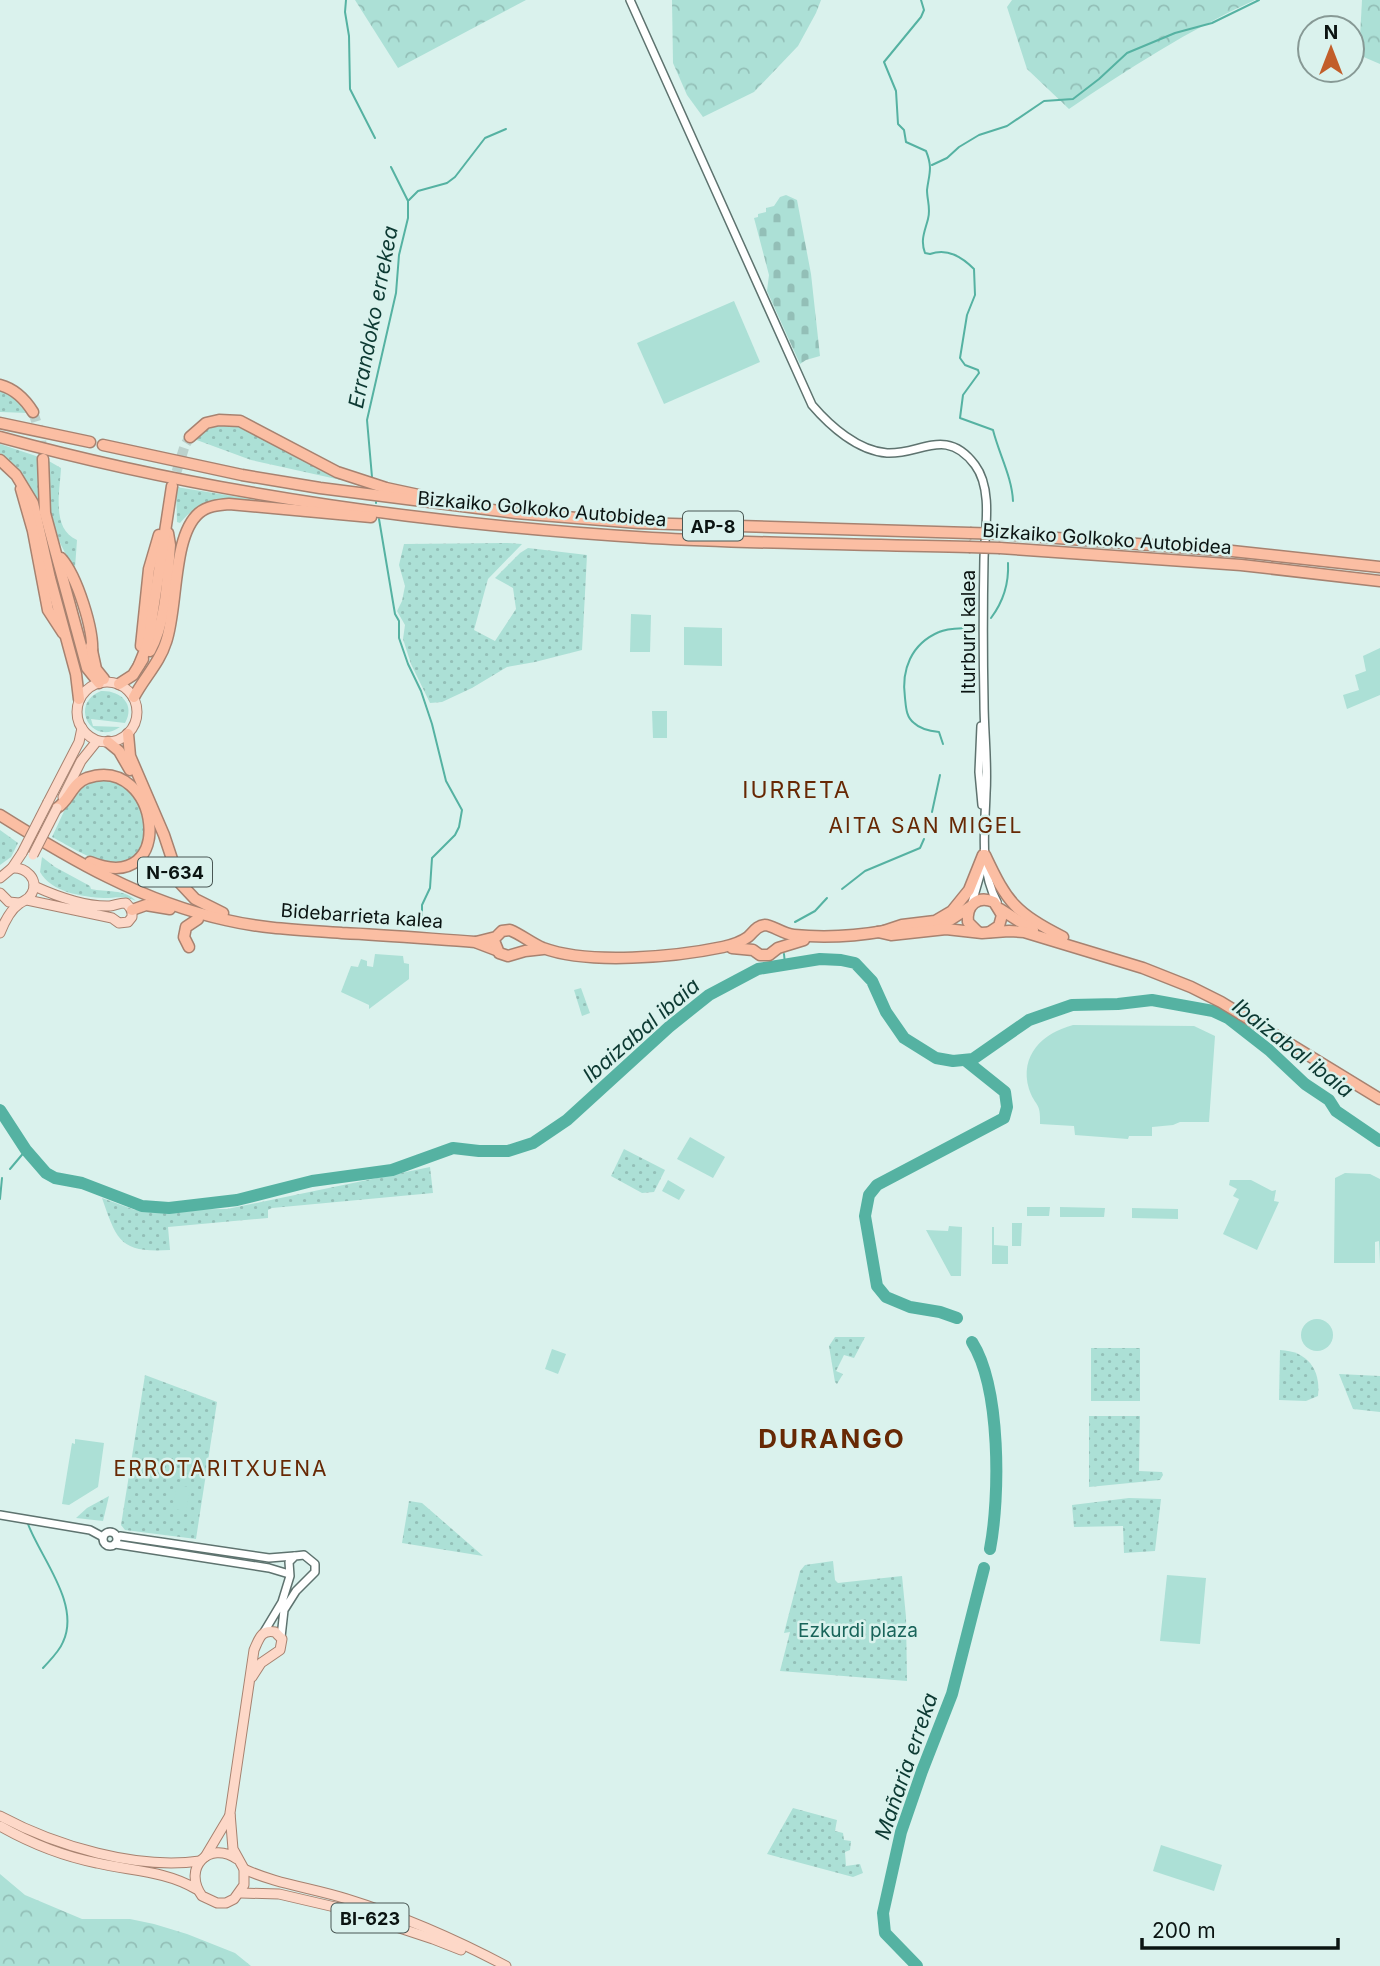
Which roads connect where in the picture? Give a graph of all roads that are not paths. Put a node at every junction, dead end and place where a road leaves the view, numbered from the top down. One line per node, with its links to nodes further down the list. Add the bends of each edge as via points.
1 (630, 0): 22 (street, Iturburu kalea, via 812,405 845,436 874,451 900,453 935,444 958,450 982,477 986,519)
2 (0, 385): 3 (highway, via 21,396)
3 (33, 412)
4 (0, 424): 7 (highway)
5 (0, 437): 14 (highway, Bizkaiko Golkoko Autobidea / AP-8, via 92,461 248,490)
6 (190, 437): 13 (highway, via 206,423 240,421 337,472)
7 (90, 442)
8 (103, 445): 13 (highway, Bizkaiko Golkoko Autobidea / AP-8, via 255,477)
9 (43, 459): 15 (highway)
10 (0, 460): 11 (highway)
11 (19, 479): 15 (highway, via 33,503); 15 (highway, via 33,531)
12 (172, 486): 19 (highway, via 148,643 133,676)
13 (457, 506): 16 (highway, Bizkaiko Golkoko Autobidea / AP-8, bridge, via 639,523 1003,534)
14 (471, 522): 17 (highway, Bizkaiko Golkoko Autobidea / AP-8, bridge, via 702,540 1000,548 1241,565); 20 (highway, via 460,525 229,504 197,514 184,539 170,643)
15 (49, 555): 18 (highway, via 76,624 87,668); 18 (highway, via 70,572); 21 (highway)
16 (1380, 567)
17 (1380, 581)
18 (102, 682): 19 (main road); 21 (main road)
19 (119, 684): 20 (main road)
20 (136, 692): 25 (main road, via 137,716)
21 (79, 699): 24 (main road)
22 (984, 704): 23 (street); 27 (street)
23 (985, 725): 27 (street); 28 (street)
24 (82, 728): 26 (main road); 30 (main road)
25 (128, 734): 26 (main road); 47 (highway, N-634, via 130,756 187,893 218,912)
26 (103, 741): 29 (highway, via 119,751); 30 (main road, via 81,761)
27 (979, 758): 28 (street); 32 (street)
28 (986, 783): 32 (street)
29 (141, 796): 30 (highway, via 119,778 97,776 76,784 64,804); 31 (highway, via 151,835 142,856 123,868 85,860)
30 (52, 805): 34 (main road, bridge); 35 (main road, bridge)
31 (0, 814): 46 (highway, N-634, via 103,876 183,908)
32 (984, 814): 33 (street)
33 (984, 855): 40 (street); 42 (street, via 990,890); 49 (highway, via 969,890 944,917); 57 (highway, via 1015,907)
34 (12, 868): 35 (main road); 36 (main road)
35 (27, 872): 37 (main road)
36 (0, 878)
37 (34, 886): 39 (main road); 41 (main road, via 78,901)
38 (0, 894): 39 (main road, via 9,902)
39 (23, 902): 44 (main road); 51 (main road)
40 (971, 905): 42 (highway, via 989,899); 49 (highway, via 943,923); 50 (highway, via 968,922)
41 (114, 906): 43 (main road, via 123,902); 44 (main road)
42 (999, 908): 50 (highway, via 999,926); 57 (highway, via 1026,927)
43 (132, 910): 44 (main road, via 125,923); 45 (highway, via 153,905)
44 (112, 918)
45 (198, 919): 46 (highway); 58 (highway, via 186,927)
46 (247, 924): 47 (highway, Bidebarrieta kalea / N-634)
47 (301, 930): 56 (highway, Bidebarrieta kalea / N-634)
48 (777, 931): 52 (highway, via 765,925); 55 (highway); 60 (highway)
49 (878, 932): 50 (highway); 55 (highway)
50 (984, 932): 57 (highway, via 1024,932)
51 (0, 933)
52 (751, 935): 59 (highway); 63 (highway)
53 (520, 936): 54 (highway, via 506,930); 61 (highway); 64 (highway)
54 (496, 937): 56 (highway); 62 (highway)
55 (817, 937): 60 (highway)
56 (475, 942): 62 (highway)
57 (1073, 946): 65 (highway, via 1143,968 1221,1002)
58 (189, 947)
59 (724, 947): 61 (highway, via 644,957); 63 (highway)
60 (778, 948): 63 (highway, via 764,956)
61 (545, 949): 64 (highway)
62 (496, 950): 64 (highway, via 504,956)
63 (753, 950)
64 (516, 954)
65 (1380, 1098)
66 (0, 1515): 67 (street, via 90,1530 103,1537 110,1532)
67 (116, 1541): 68 (street, via 120,1536 270,1558); 69 (street)
68 (295, 1556): 69 (street, via 289,1562); 70 (street, via 304,1555 315,1564)
69 (289, 1575): 70 (street); 71 (street, via 282,1602)
70 (307, 1581): 72 (street, via 284,1610)
71 (264, 1632): 72 (main road); 73 (main road)
72 (281, 1637): 74 (main road, via 282,1647)
73 (258, 1642): 74 (main road, via 263,1653); 75 (main road)
74 (274, 1655): 75 (main road)
75 (251, 1677): 76 (main road)
76 (230, 1813): 79 (main road); 80 (main road)
77 (0, 1816): 79 (main road, via 66,1845 154,1862)
78 (0, 1826): 82 (main road, BI-623, via 54,1852 171,1877)
79 (202, 1859): 80 (main road, via 221,1852); 82 (main road, via 195,1870)
80 (237, 1859): 81 (main road)
81 (244, 1869): 83 (main road); 85 (main road, BI-623, via 382,1910)
82 (197, 1889): 83 (main road, BI-623, via 217,1903)
83 (241, 1893): 84 (main road, BI-623, via 279,1894 339,1908 433,1939)
84 (494, 1966)
85 (506, 1966)

